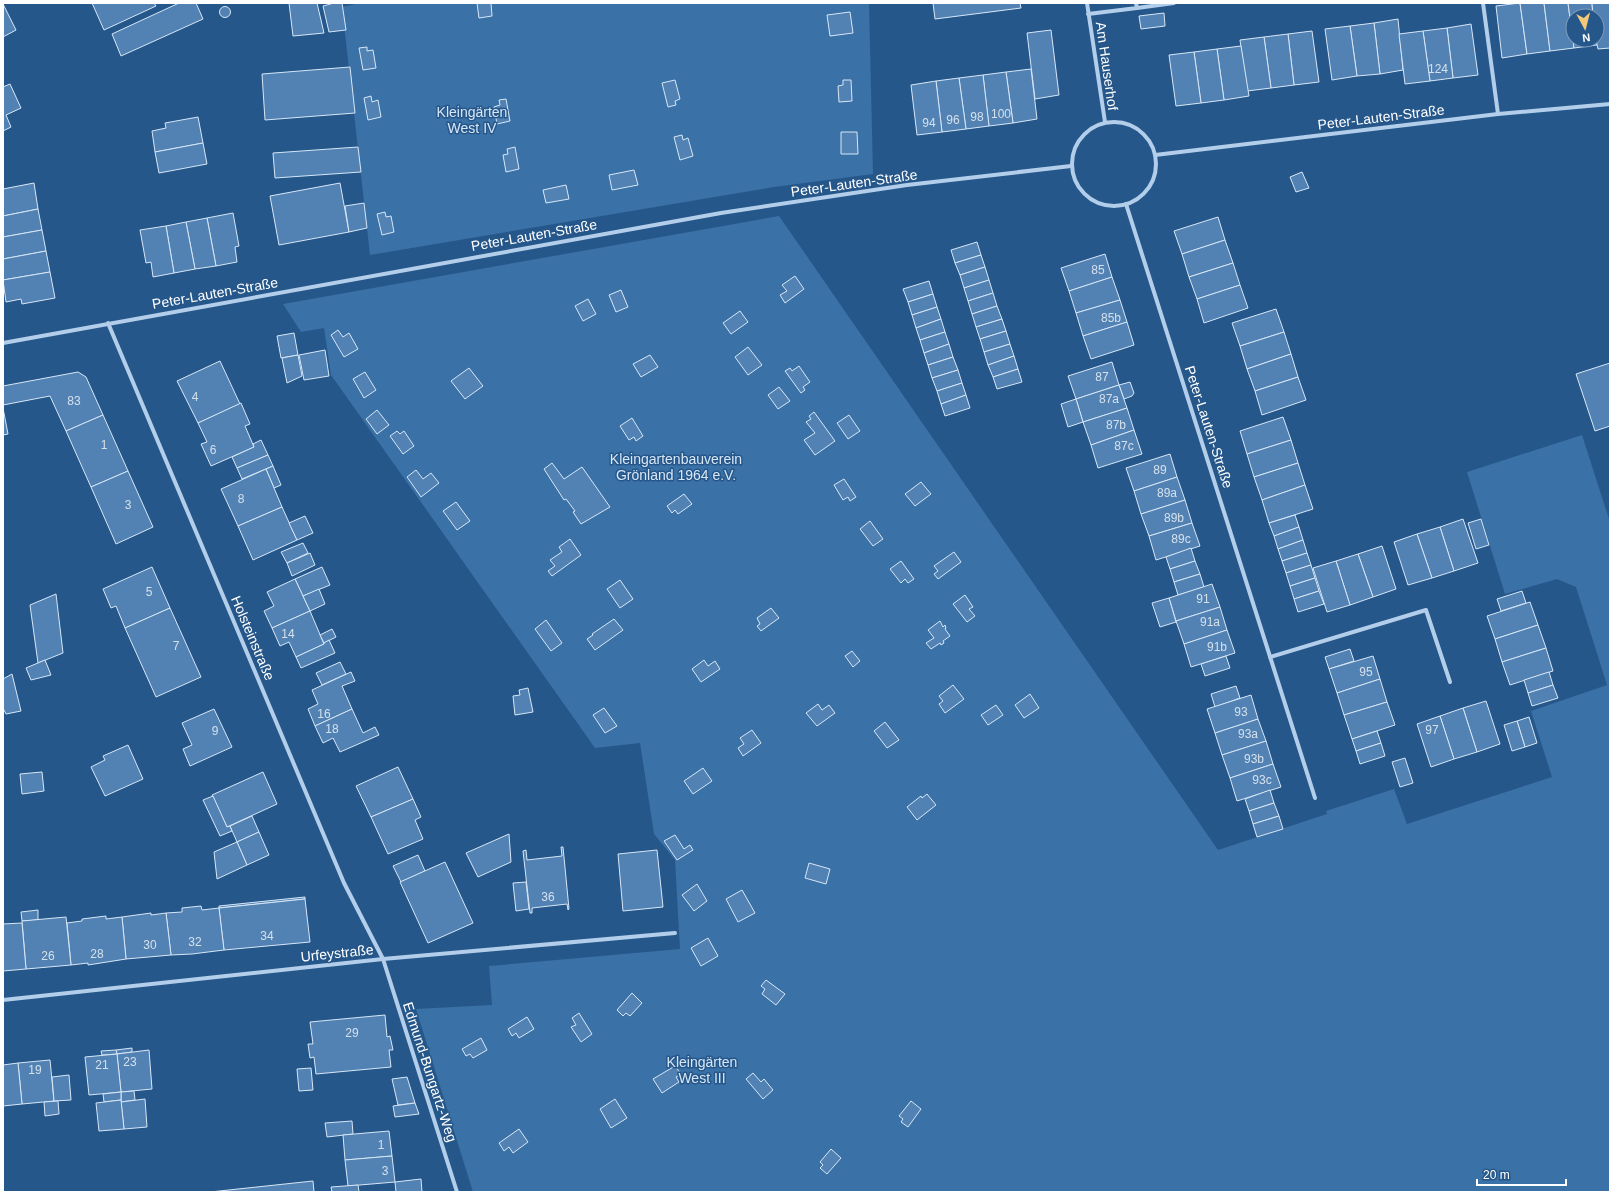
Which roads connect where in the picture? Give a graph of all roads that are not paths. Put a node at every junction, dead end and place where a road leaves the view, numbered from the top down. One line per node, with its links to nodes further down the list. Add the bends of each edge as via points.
1 (1087, 3): 5 (street, Am Hauserhof)
2 (1174, 3): 4 (street, Am Hauserhof)
3 (1483, 3): 7 (street)
4 (1136, 5): 5 (street, Am Hauserhof)
5 (1088, 14): 8 (street, Am Hauserhof)
6 (1610, 104): 7 (street, Peter-Lauten-Straße)
7 (1498, 114): 9 (street, Peter-Lauten-Straße)
8 (1105, 122): 9 (street, via 1118,121 1142,132 1151,143); 10 (street, via 1092,127 1082,135 1074,146)
9 (1155, 155): 11 (street, via 1156,168 1146,193)
10 (1071, 166): 11 (street, via 1076,185 1085,196 1096,203 1109,206); 12 (street, Peter-Lauten-Straße, via 907,186 721,213)
11 (1126, 204): 14 (street, Peter-Lauten-Straße)
12 (108, 323): 13 (street, Peter-Lauten-Straße); 18 (street, Holsteinstraße, via 341,876)
13 (3, 342)
14 (1270, 657): 15 (street, via 1426,610); 16 (street, Peter-Lauten-Straße)
15 (1450, 682)
16 (1314, 798)
17 (674, 933): 18 (street, Urfeystraße)
18 (383, 959): 19 (street, Urfeystraße); 20 (street, Edmund-Bungartz-Weg)
19 (3, 1000)
20 (457, 1192)

